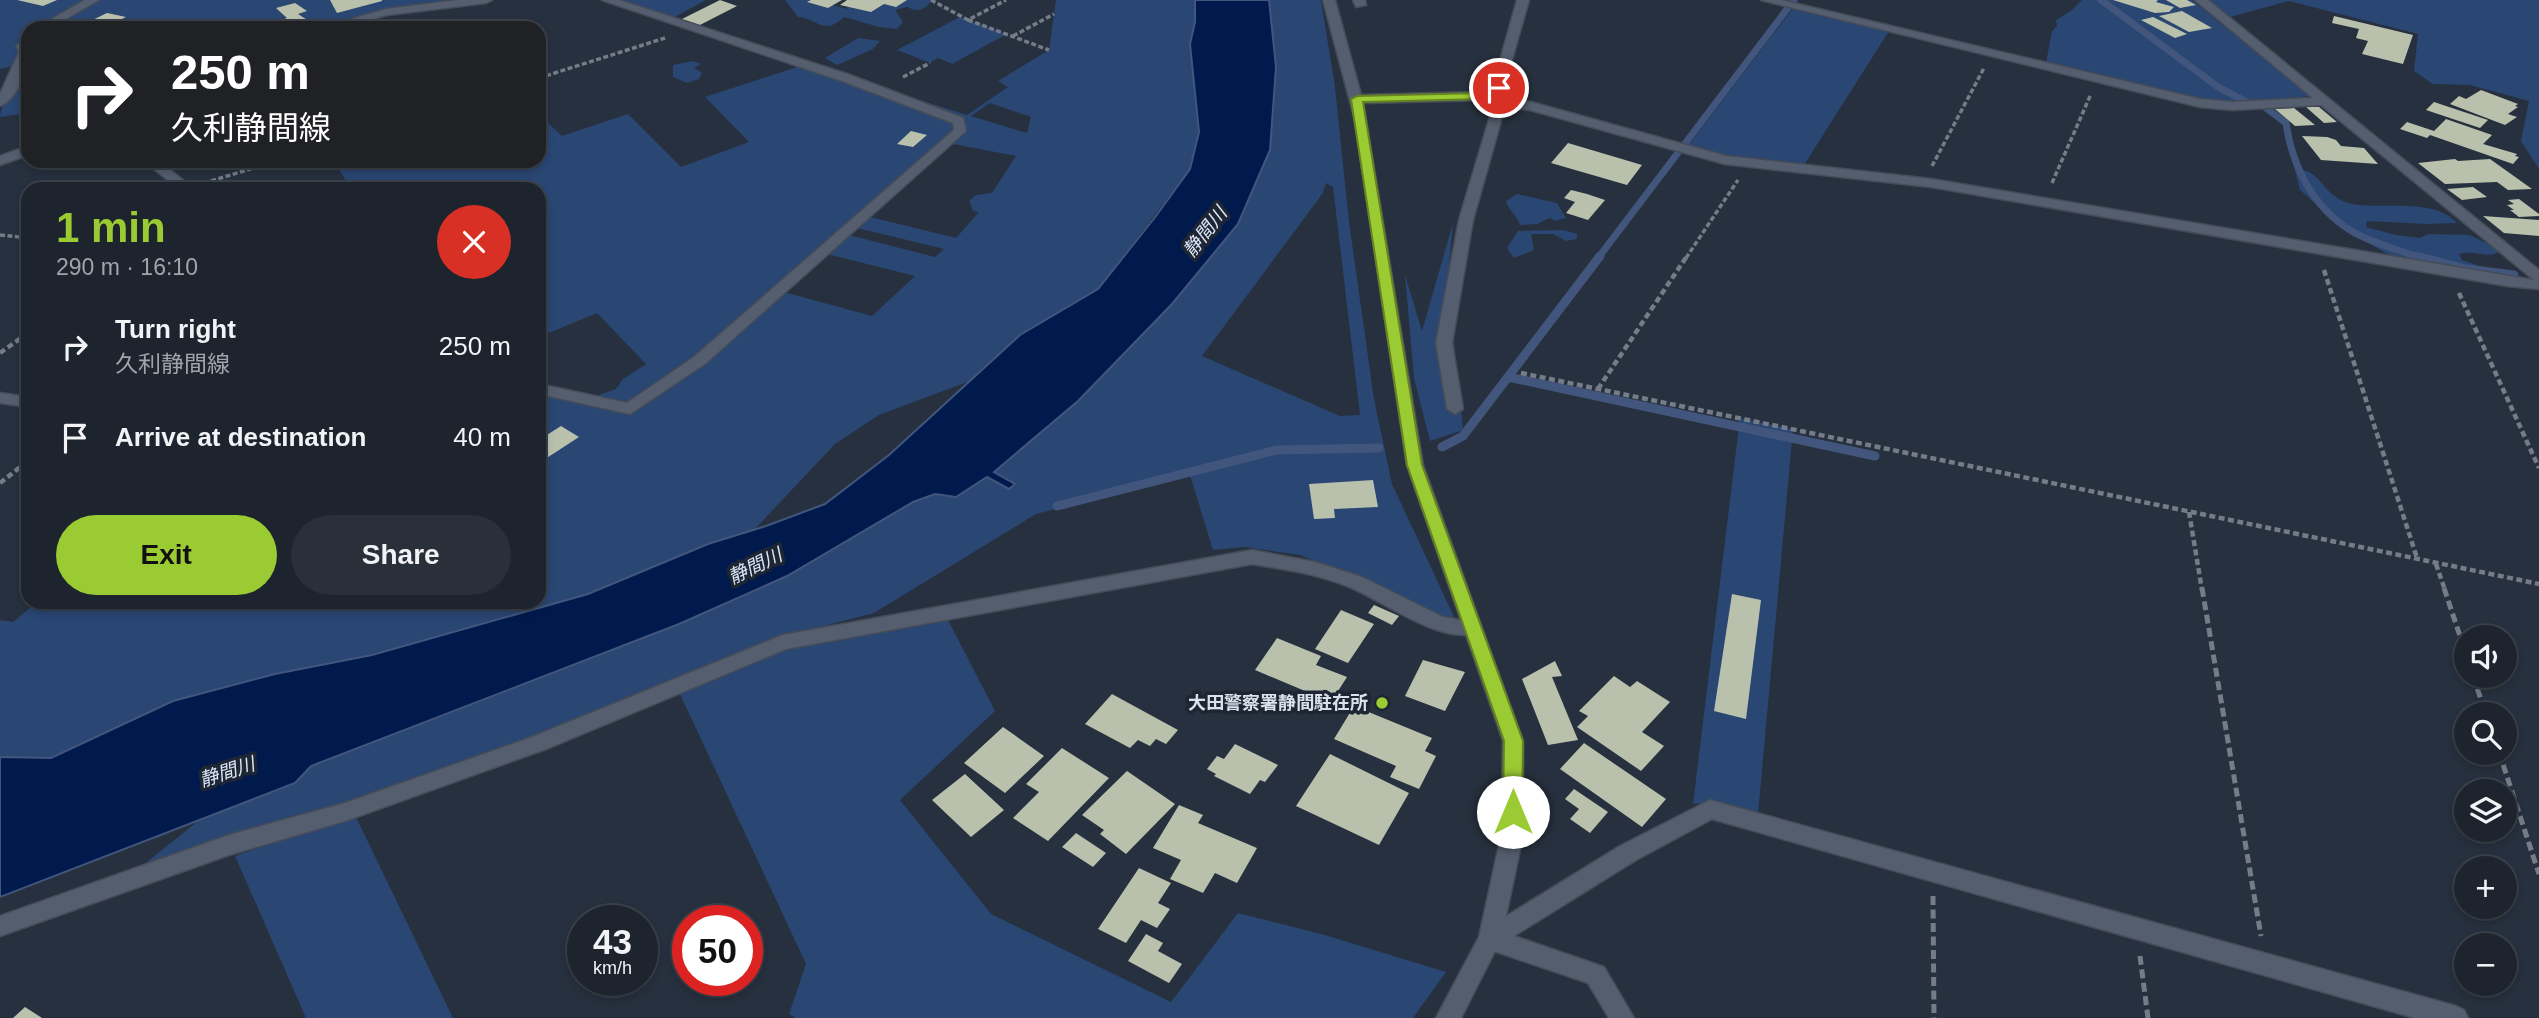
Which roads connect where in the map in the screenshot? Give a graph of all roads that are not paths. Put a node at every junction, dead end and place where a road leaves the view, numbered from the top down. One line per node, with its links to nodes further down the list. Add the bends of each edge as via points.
1 (93, 0): 8 (street)
2 (486, 0): 9 (street, via 386,12)
3 (608, 0): 22 (street, via 846,78 959,121 960,131 700,360 630,409)
4 (1329, 0): 12 (street)
5 (1523, 0): 11 (street, via 1499,88)
6 (1767, 0): 13 (street, via 2200,103 2232,106)
7 (2201, 0): 13 (street)
8 (55, 21)
9 (353, 21)
10 (21, 62): 14 (street)
11 (1483, 96): 12 (street); 15 (street)
12 (1357, 99): 26 (street, via 1415,465)
13 (2322, 101): 20 (street)
14 (0, 102)
15 (1500, 103): 21 (street, via 1531,106 1726,160 1923,182); 25 (street, via 1466,220 1444,343)
16 (21, 153): 17 (street)
17 (0, 161)
18 (160, 168): 19 (street)
19 (178, 182)
20 (2539, 277)
21 (2539, 285)
22 (546, 391)
23 (0, 398): 24 (street)
24 (21, 401)
25 (1455, 409)
26 (1471, 628): 27 (street, via 1440,624 1308,567 1252,557 783,642 539,743); 28 (street, via 1513,741 1513,836)
27 (0, 926)
28 (1490, 939): 29 (street); 30 (street, via 1596,975); 31 (street, via 1628,853 1710,809)
29 (1448, 1018)
30 (1622, 1018)
31 (2456, 1018)

